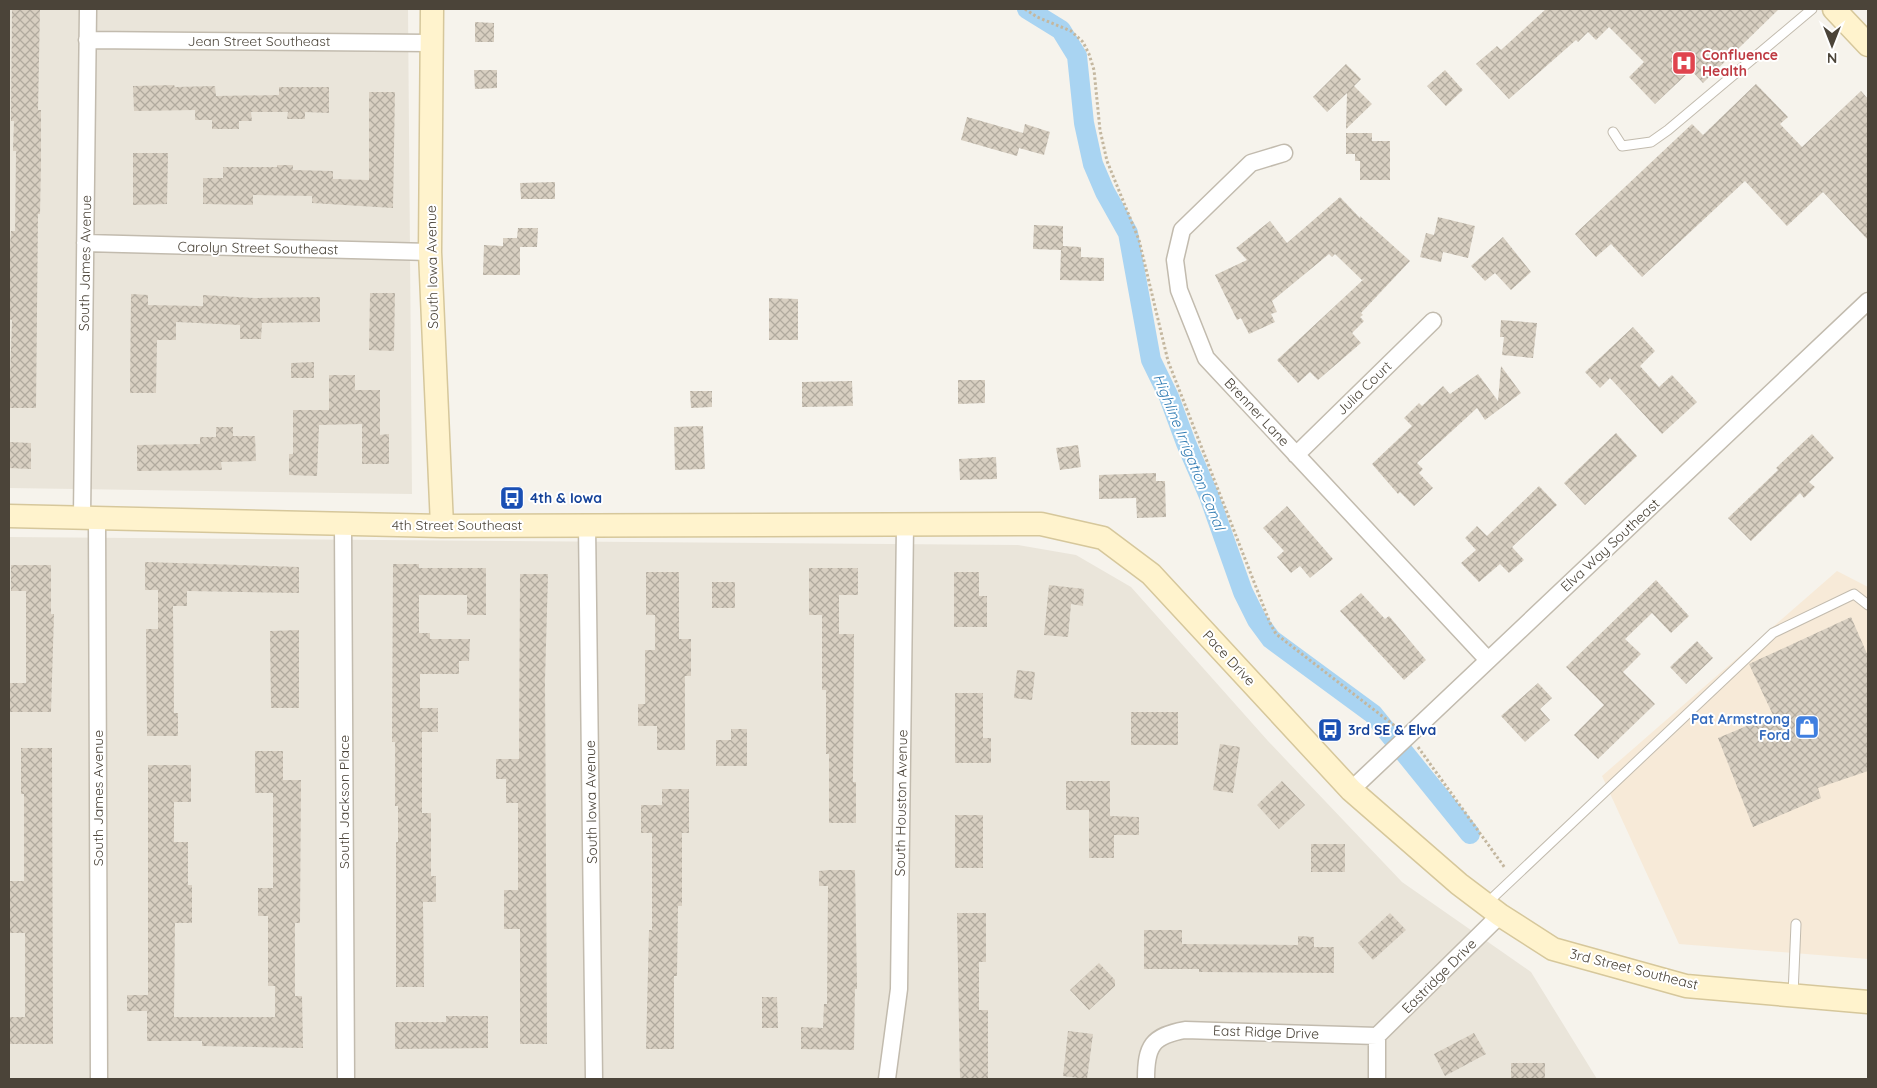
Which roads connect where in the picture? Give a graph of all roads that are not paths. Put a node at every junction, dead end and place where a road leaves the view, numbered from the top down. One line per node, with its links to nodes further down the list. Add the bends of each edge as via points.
1 (88, 9): 5 (street, South James Avenue)
2 (432, 9): 6 (street, South Iowa Avenue)
3 (1812, 9): 8 (lane, via 1650,142 1622,146)
4 (1834, 9): 7 (street)
5 (88, 40): 6 (street, Jean Street Southeast); 10 (street, South James Avenue)
6 (431, 43): 11 (street, South Iowa Avenue)
7 (1868, 45)
8 (1613, 132)
9 (1284, 153): 14 (street, Brenner Lane, via 1251,163 1182,230 1174,260 1179,290 1206,358)
10 (85, 243): 11 (street, Carolyn Street Southeast); 16 (street, South James Avenue)
11 (430, 252): 20 (street, South Iowa Avenue)
12 (1868, 301): 22 (street, Elva Way Southeast)
13 (1433, 321): 14 (street, Julia Court)
14 (1296, 455): 22 (street, Brenner Lane)
15 (9, 516): 16 (street, 4th Street Southeast)
16 (90, 518): 17 (street, 4th Street Southeast); 29 (street, South James Avenue)
17 (343, 524): 20 (street, 4th Street Southeast); 30 (street, South Jackson Place)
18 (587, 525): 19 (street, 4th Street Southeast); 20 (street, 4th Street Southeast); 31 (street, South Iowa Avenue)
19 (905, 525): 23 (street, Pace Drive, via 1041,524 1103,538 1152,574); 32 (street, South Houston Avenue, via 899,989)
20 (442, 526)
21 (1868, 605): 24 (lane, via 1854,594 1773,633 1512,879)
22 (1488, 660): 23 (street, Elva Way Southeast)
23 (1351, 790): 24 (street, Pace Drive)
24 (1493, 910): 26 (street, 3rd Street Southeast, via 1553,948 1686,986); 28 (street, Eastridge Drive)
25 (1796, 924): 26 (lane)
26 (1793, 995): 27 (street, 3rd Street Southeast)
27 (1868, 1002)
28 (1377, 1036): 33 (street, East Ridge Drive, via 1185,1030 1166,1034 1151,1046 1146,1060); 34 (street)
29 (99, 1079)
30 (346, 1079)
31 (594, 1079)
32 (887, 1079)
33 (1146, 1079)
34 (1377, 1079)

